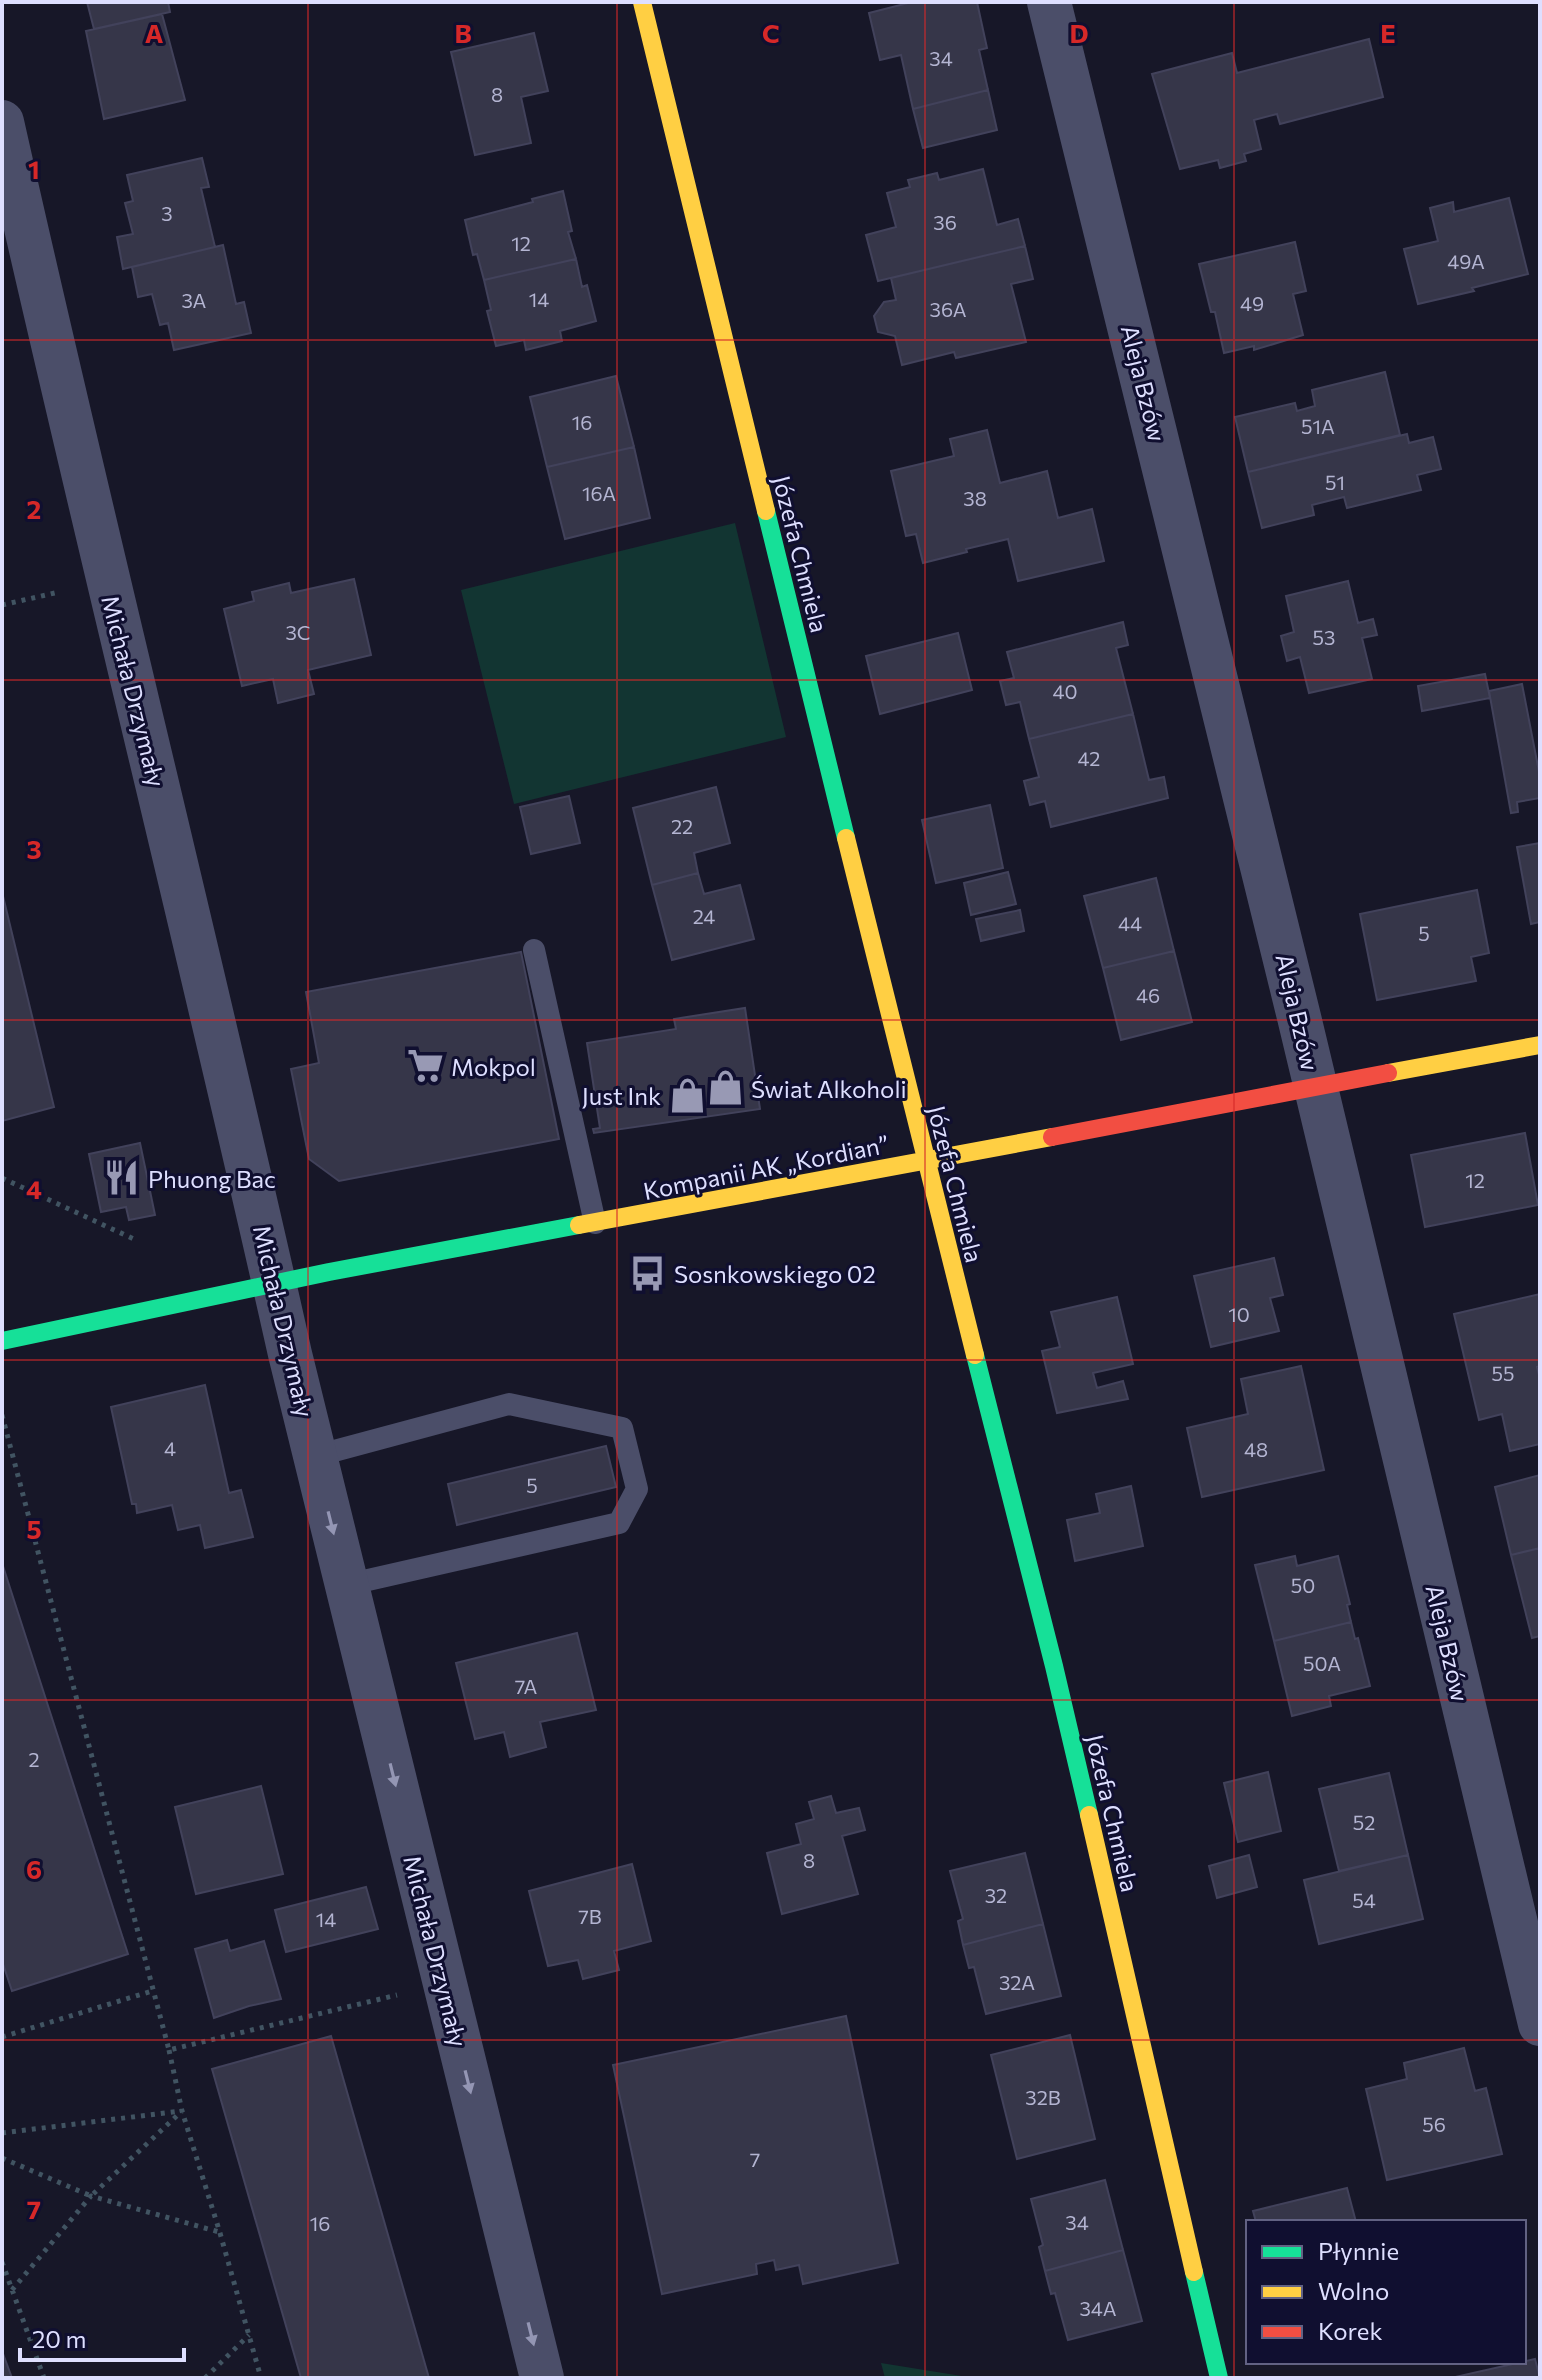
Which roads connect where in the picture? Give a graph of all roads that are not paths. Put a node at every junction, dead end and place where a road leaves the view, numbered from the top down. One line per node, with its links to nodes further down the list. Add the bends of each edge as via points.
1 (642, 2): 7 (street, Józefa Chmiela)
2 (1049, 2): 6 (street, Aleja Bzów)
3 (2, 122): 9 (street, Michała Drzymały)
4 (534, 950): 8 (lane)
5 (1540, 1045): 6 (street, Kompanii AK „Kordian”)
6 (1316, 1088): 7 (street, Kompanii AK „Kordian”); 13 (street, Aleja Bzów)
7 (925, 1161): 8 (street, Kompanii AK „Kordian”); 15 (street, Józefa Chmiela, via 1054,1666)
8 (595, 1223): 9 (street, Kompanii AK „Kordian”)
9 (274, 1283): 10 (street, Kompanii AK „Kordian”); 11 (street, Michała Drzymały)
10 (2, 1341)
11 (315, 1456): 12 (street, Michała Drzymały, one-way to 12); 12 (lane, via 509,1404 622,1428 637,1489 619,1523)
12 (346, 1585): 14 (street, Michała Drzymały, one-way to 14)
13 (1540, 2024)
14 (542, 2378)
15 (1219, 2378)

